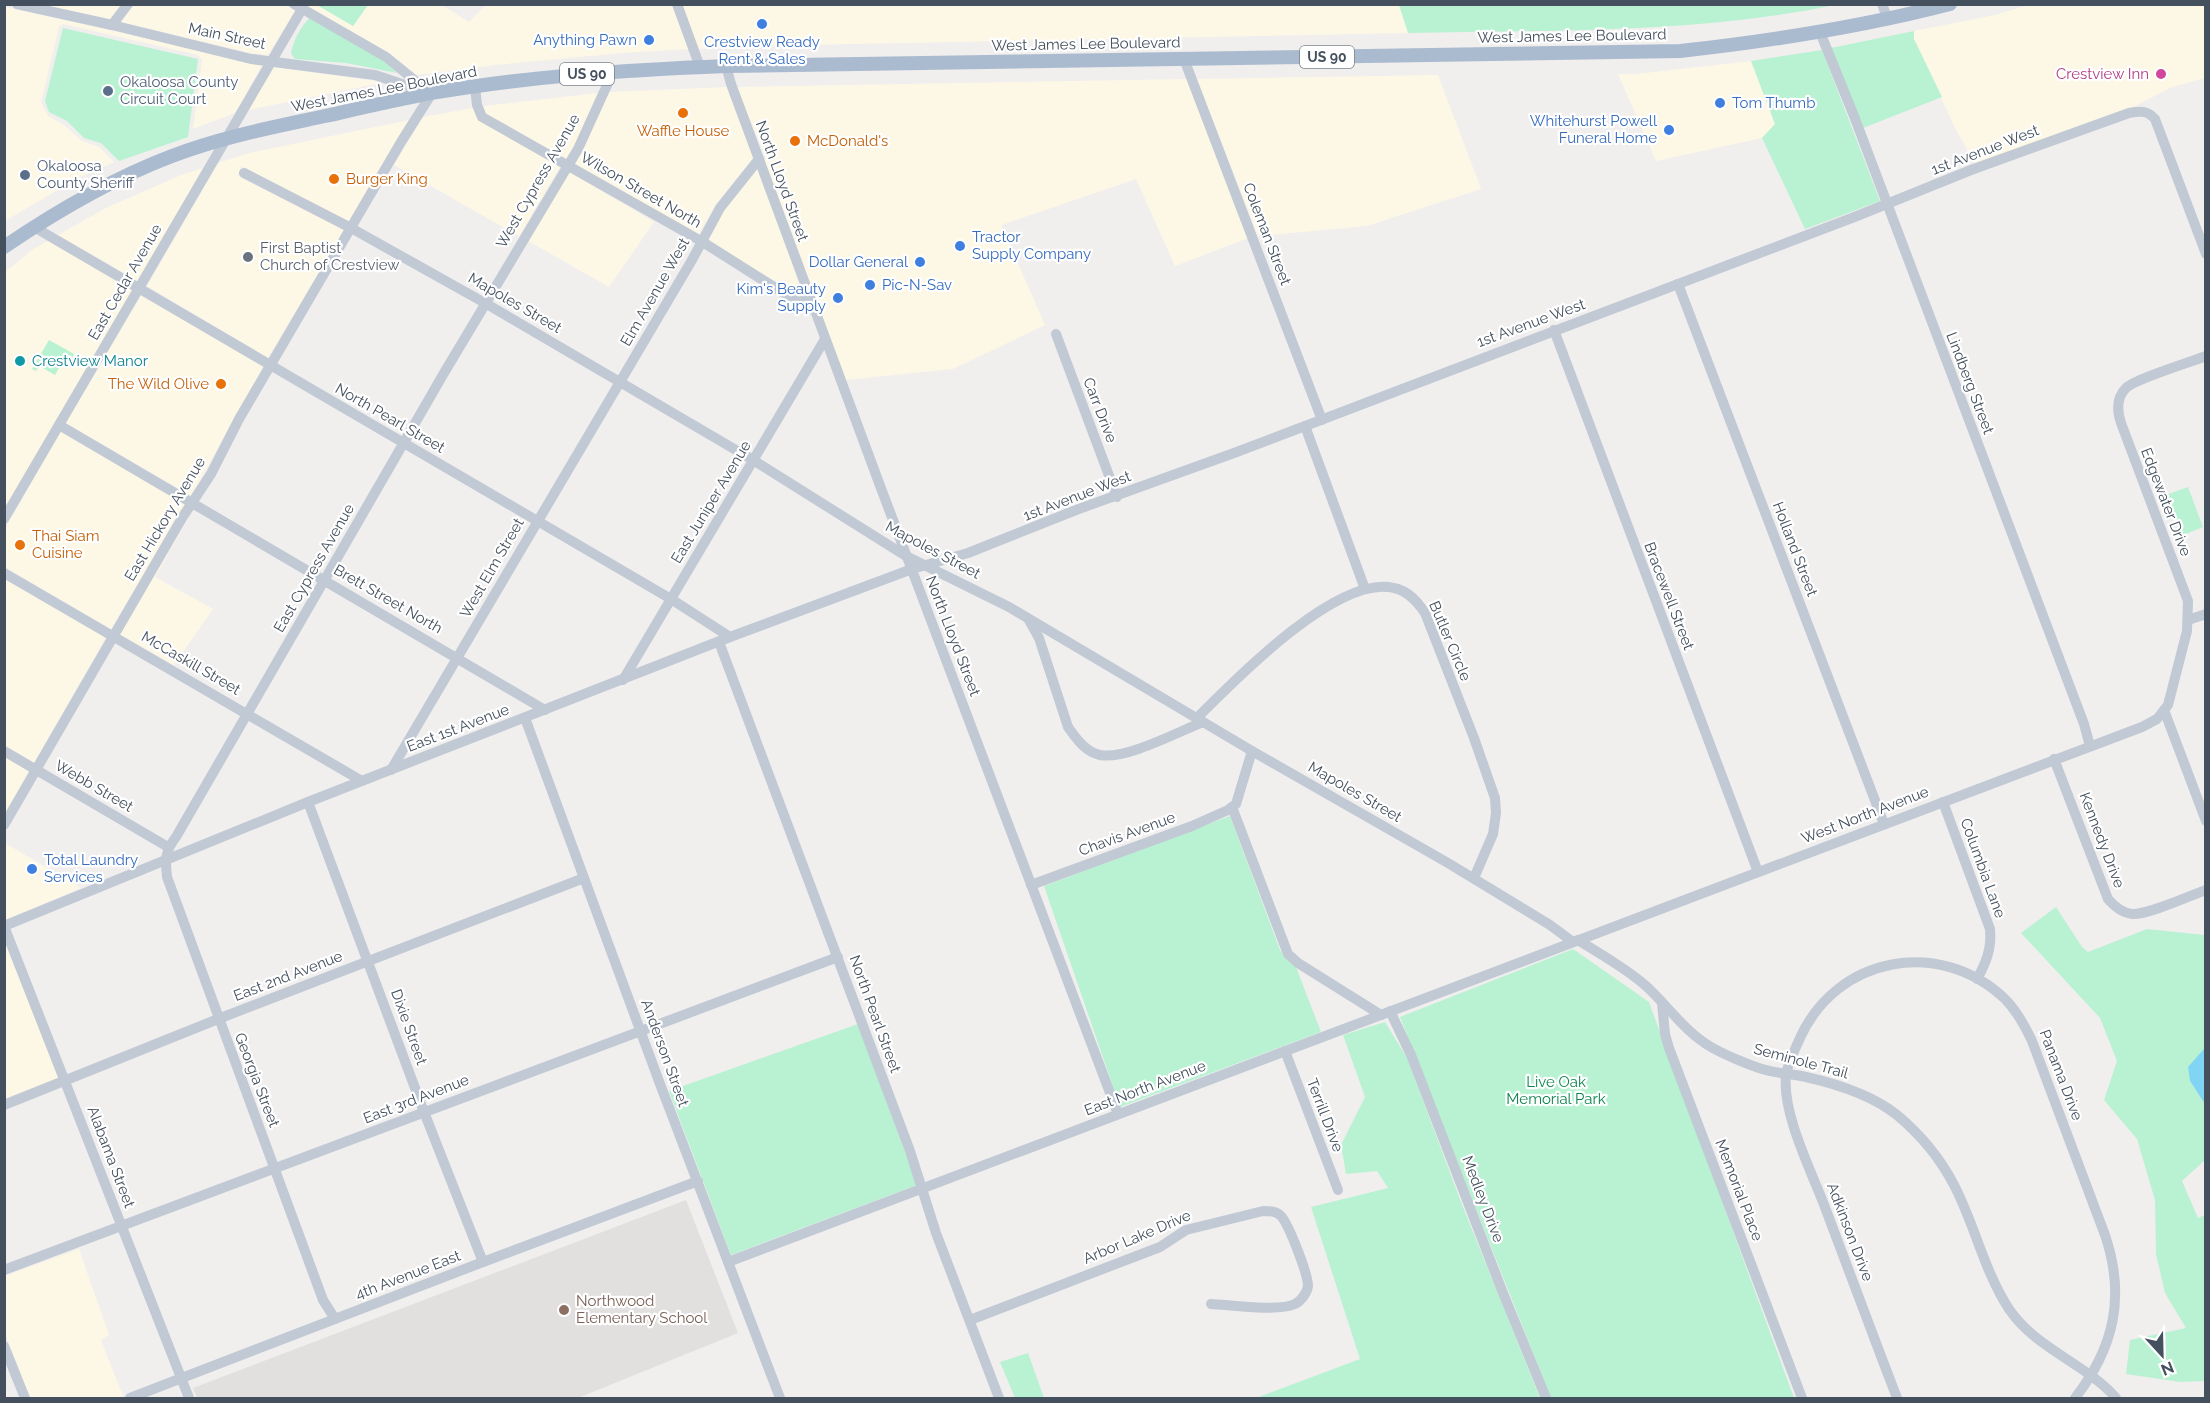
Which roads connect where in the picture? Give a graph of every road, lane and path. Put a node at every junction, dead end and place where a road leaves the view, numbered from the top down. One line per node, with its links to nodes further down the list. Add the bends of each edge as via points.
1 (17, 4): 8 (street, Main Street)
2 (128, 4): 8 (street)
3 (677, 4): 13 (street)
4 (1882, 4): 7 (street)
5 (1950, 4): 7 (main road, West James Lee Boulevard / US 90)
6 (298, 7): 11 (street, East Cedar Avenue); 16 (street, via 386,57)
7 (1888, 20): 9 (main road, West James Lee Boulevard / US 90)
8 (112, 25): 11 (street, Main Street)
9 (1820, 32): 10 (main road, West James Lee Boulevard / US 90, via 1680,51); 21 (street, Lindberg Street)
10 (1184, 59): 12 (main road, West James Lee Boulevard / US 90); 37 (street, Coleman Street)
11 (271, 61): 16 (street, Main Street, via 375,75); 17 (street, East Cedar Avenue)
12 (726, 66): 13 (main road, West James Lee Boulevard / US 90); 18 (street, North Lloyd Street)
13 (700, 67): 14 (main road, West James Lee Boulevard / US 90)
14 (613, 72): 15 (main road, West James Lee Boulevard / US 90); 19 (street, West Cypress Avenue)
15 (475, 87): 16 (main road, West James Lee Boulevard / US 90); 19 (street, Wilson Street North, via 482,117)
16 (432, 93): 17 (main road, West James Lee Boulevard / US 90); 23 (street, East Hickory Avenue)
17 (225, 140): 22 (main road, US 90, via 139,170); 28 (street, East Cedar Avenue)
18 (759, 159): 24 (street, Elm Avenue West, via 720,208); 30 (street, North Lloyd Street)
19 (567, 165): 24 (street, Wilson Street North); 29 (street, West Cypress Avenue)
20 (244, 173): 23 (street, Mapoles Street)
21 (1887, 204): 26 (street, 1st Avenue West, via 1971,170 2143,111 2152,116); 27 (street, 1st Avenue West); 66 (street, Lindberg Street)
22 (34, 227): 25 (main road, US 90); 28 (street, North Pearl Street)
23 (351, 228): 29 (street, Mapoles Street); 35 (street, East Hickory Avenue)
24 (701, 241): 30 (street, Wilson Street North, via 785,294); 36 (street, Elm Avenue West)
25 (4, 247)
26 (2205, 254)
27 (1678, 284): 31 (street, 1st Avenue West); 77 (street, Holland Street)
28 (140, 287): 35 (street, North Pearl Street); 38 (street, East Cedar Avenue)
29 (485, 303): 36 (street, Mapoles Street); 40 (street, East Cypress Avenue)
30 (811, 303): 33 (street, North Lloyd Street)
31 (1554, 330): 37 (street, 1st Avenue West); 81 (street, Bracewell Street)
32 (1056, 334): 42 (street, Carr Drive)
33 (825, 339): 41 (street, East Juniper Avenue); 46 (street, North Lloyd Street)
34 (2205, 356): 55 (street, Edgewater Drive, via 2129,385 2118,406 2188,601)
35 (270, 365): 40 (street, North Pearl Street); 43 (street, East Hickory Avenue)
36 (620, 382): 41 (street, Mapoles Street); 45 (street, West Elm Street)
37 (1322, 420): 39 (street, 1st Avenue West)
38 (59, 424): 43 (street, Brett Street North); 44 (street, East Cedar Avenue)
39 (1305, 426): 42 (street, 1st Avenue West); 51 (street)
40 (403, 443): 45 (street, North Pearl Street); 50 (street, East Cypress Avenue)
41 (753, 460): 46 (street, Mapoles Street); 52 (street, East Juniper Avenue)
42 (1117, 497): 47 (street, 1st Avenue West, via 968,553)
43 (193, 503): 50 (street, Brett Street North); 56 (street, East Hickory Avenue)
44 (4, 519)
45 (537, 522): 52 (street, North Pearl Street); 59 (street, West Elm Street)
46 (906, 556): 47 (street, Mapoles Street); 48 (street, North Lloyd Street)
47 (925, 565): 48 (street, East 1st Avenue); 54 (street, Mapoles Street)
48 (912, 569): 57 (street, East 1st Avenue); 84 (street, North Lloyd Street)
49 (4, 573): 56 (street, McCaskill Street)
50 (324, 579): 59 (street, Brett Street North); 63 (street, East Cypress Avenue)
51 (1365, 589): 65 (street, Butler Circle, via 1315,614 1284,636 1242,672); 83 (street, Butler Circle, via 1393,587 1418,601 1474,738 1495,798 1496,813 1490,843)
52 (671, 599): 57 (street, North Pearl Street); 60 (street, East Juniper Avenue)
53 (2205, 614): 55 (street)
54 (1027, 618): 65 (street, Mapoles Street); 65 (street, via 1040,638 1068,727 1091,752 1124,753)
55 (2188, 620): 62 (street, Edgewater Drive)
56 (113, 636): 63 (street, McCaskill Street); 70 (street, East Hickory Avenue)
57 (730, 637): 58 (street, East 1st Avenue)
58 (719, 642): 60 (street, East 1st Avenue); 88 (street, North Pearl Street)
59 (457, 658): 61 (street, Brett Street North); 71 (street, West Elm Street)
60 (623, 680): 61 (street, East 1st Avenue)
61 (545, 710): 64 (street, East 1st Avenue)
62 (2164, 710): 66 (street, West North Avenue, via 2142,727); 76 (street)
63 (248, 713): 72 (street, McCaskill Street); 79 (street, East Cypress Avenue)
64 (525, 718): 71 (street, East 1st Avenue); 82 (street, Anderson Street)
65 (1200, 720): 68 (street, Mapoles Street)
66 (2090, 746): 69 (street, West North Avenue)
67 (4, 751): 70 (street, Webb Street)
68 (1252, 751): 75 (street); 83 (street, Mapoles Street)
69 (2054, 759): 74 (street, West North Avenue); 85 (street, Kennedy Drive, via 2113,906 2138,914)
70 (36, 770): 78 (street, East Hickory Avenue); 79 (street, Webb Street)
71 (391, 770): 72 (street, East 1st Avenue)
72 (362, 781): 73 (street, East 1st Avenue)
73 (308, 802): 80 (street, East 1st Avenue); 89 (street, Dixie Street)
74 (1943, 802): 77 (street, West North Avenue); 90 (street, Columbia Lane, via 1990,929 1988,956)
75 (1232, 807): 84 (street, Chavis Avenue, via 1192,826); 92 (street, via 1288,954)
76 (2205, 821)
77 (1884, 824): 81 (street, West North Avenue)
78 (4, 825)
79 (168, 847): 80 (street, Georgia Street)
80 (165, 860): 86 (street, East 1st Avenue); 93 (street, Georgia Street, via 167,877)
81 (1758, 872): 87 (street, West North Avenue)
82 (585, 878): 89 (street, East 2nd Avenue); 94 (street, Anderson Street)
83 (1473, 878): 87 (street, Mapoles Street)
84 (1031, 885): 100 (street, North Lloyd Street)
85 (2205, 890)
86 (5, 926): 97 (street, Alabama Street)
87 (1575, 941): 91 (street, Seminole Trail, via 1642,983); 92 (street, East North Avenue)
88 (838, 957): 94 (street, East 3rd Avenue); 103 (street, North Pearl Street)
89 (368, 961): 93 (street, East 2nd Avenue); 99 (street, Dixie Street)
90 (1977, 979): 96 (street, Panama Drive, via 1953,968 1920,962 1880,967 1858,976 1837,989 1815,1013 1804,1029); 113 (street, Panama Drive, via 2007,1000 2027,1029 2111,1252 2115,1307 2109,1341)
91 (1662, 1002): 96 (street, Seminole Trail, via 1683,1026 1712,1048); 121 (street, Memorial Place, via 1669,1048)
92 (1386, 1013): 95 (street, East North Avenue); 120 (street, Medley Drive, via 1411,1055)
93 (218, 1019): 97 (street, East 2nd Avenue); 101 (street, Georgia Street)
94 (641, 1031): 99 (street, East 3rd Avenue); 102 (street, Anderson Street)
95 (1285, 1051): 100 (street, East North Avenue); 104 (street, Terrill Drive)
96 (1786, 1074): 113 (street, Seminole Trail, via 1861,1094 1896,1114 1919,1136 1940,1160 1955,1186 1998,1292 2010,1311 2044,1345); 122 (street, Adkinson Drive, via 1787,1100 1798,1137)
97 (65, 1082): 98 (street, East 2nd Avenue); 105 (street, Alabama Street)
98 (4, 1105)
99 (424, 1112): 101 (street, East 3rd Avenue); 106 (street, Dixie Street)
100 (1118, 1114): 103 (street, East North Avenue)
101 (274, 1169): 105 (street, East 3rd Avenue); 110 (street, Georgia Street, via 323,1300)
102 (698, 1181): 106 (street, 4th Avenue East); 107 (street, Anderson Street)
103 (923, 1189): 107 (street, East North Avenue); 111 (street, North Pearl Street)
104 (1338, 1190)
105 (122, 1227): 108 (street, East 3rd Avenue); 114 (street, Alabama Street)
106 (483, 1262): 110 (street, 4th Avenue East)
107 (728, 1262): 118 (street, Anderson Street)
108 (4, 1270)
109 (1210, 1304): 111 (street, Arbor Lake Drive, via 1276,1307 1297,1303 1304,1296 1307,1277 1280,1215 1263,1211 1186,1230 1160,1247)
110 (335, 1319): 114 (street, 4th Avenue East)
111 (970, 1320): 119 (street, North Pearl Street)
112 (4, 1346): 115 (street)
113 (2092, 1377): 123 (street, Panama Drive); 124 (street, Seminole Trail)
114 (181, 1379): 116 (street, 4th Avenue East); 117 (street, Alabama Street)
115 (25, 1398)
116 (130, 1398)
117 (189, 1398)
118 (780, 1398)
119 (999, 1398)
120 (1545, 1398)
121 (1802, 1398)
122 (1897, 1398)
123 (2075, 1398)
124 (2116, 1398)

